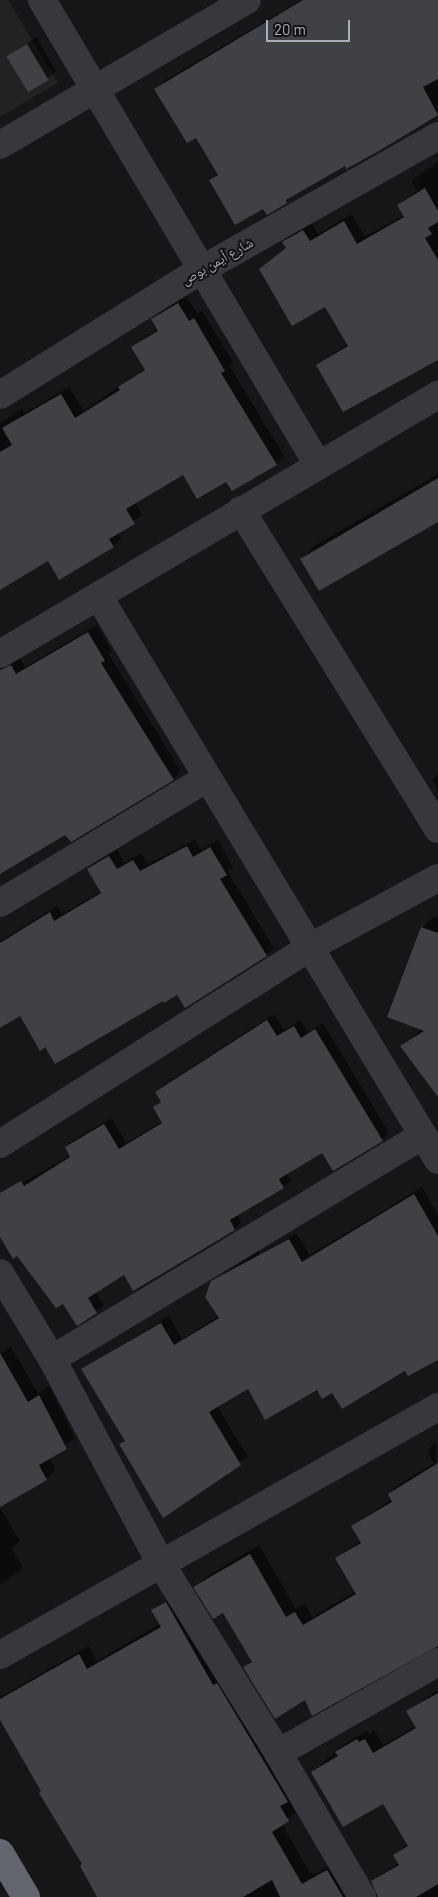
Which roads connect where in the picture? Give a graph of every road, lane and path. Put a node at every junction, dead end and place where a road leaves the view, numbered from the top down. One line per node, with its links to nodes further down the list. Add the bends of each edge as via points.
1 (42, 0): 3 (street)
2 (247, 0): 3 (street)
3 (96, 89): 5 (street); 6 (street)
4 (438, 136): 6 (street, شارع أيمن بوص)
5 (0, 145)
6 (201, 270): 7 (street, شارع أيمن بوص); 9 (street)
7 (0, 395)
8 (438, 395): 9 (street)
9 (318, 465): 10 (street)
10 (241, 510): 11 (street); 14 (street)
11 (99, 596): 12 (street); 13 (street)
12 (0, 654)
13 (207, 778): 16 (street); 17 (street)
14 (438, 829)
15 (438, 878): 17 (street)
16 (0, 903)
17 (312, 946): 18 (street); 19 (street)
18 (423, 1135): 20 (street); 22 (street)
19 (0, 1144)
20 (438, 1160)
21 (0, 1273): 22 (street)
22 (52, 1359): 24 (street)
23 (438, 1407): 24 (street)
24 (161, 1564): 25 (street); 27 (street)
25 (0, 1655)
26 (438, 1662): 27 (street)
27 (278, 1753): 30 (street)
28 (0, 1853): 29 (highway)
29 (26, 1897)
30 (362, 1897)

